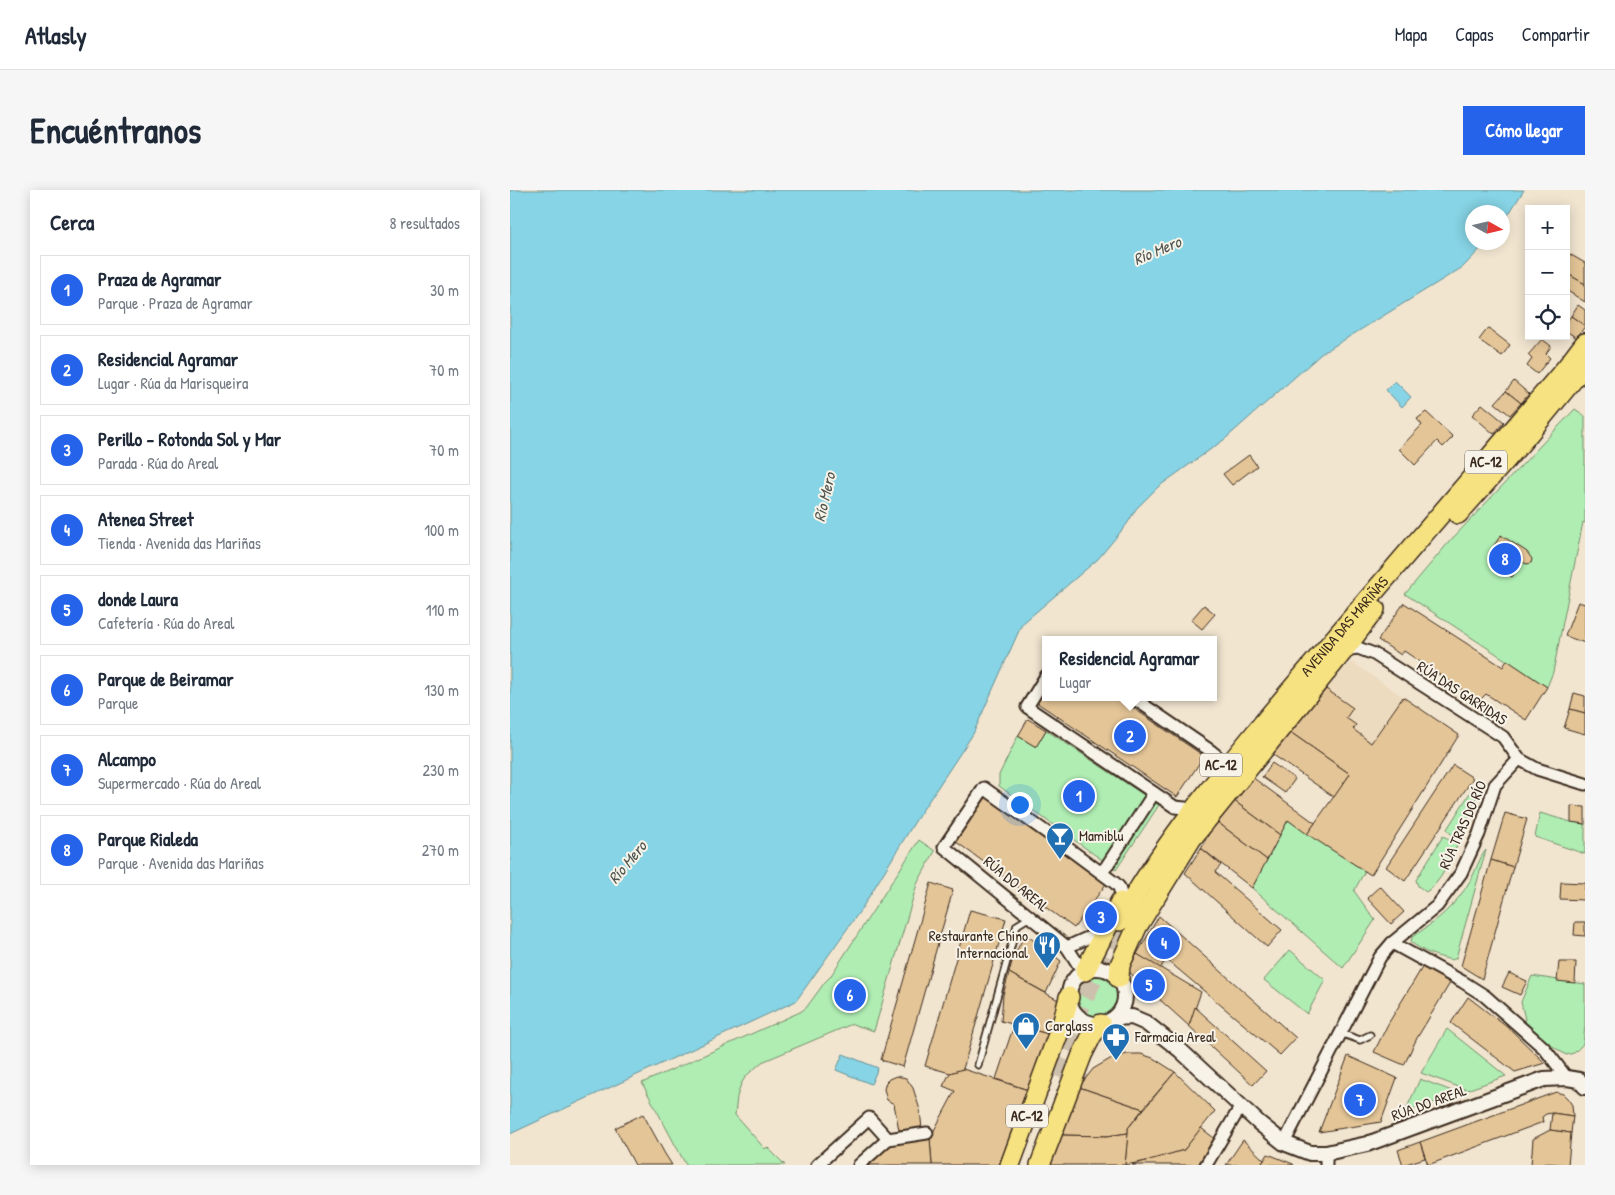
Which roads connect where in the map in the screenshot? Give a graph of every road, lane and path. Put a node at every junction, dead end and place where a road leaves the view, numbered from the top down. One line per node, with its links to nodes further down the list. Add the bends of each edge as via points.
1 (1585, 343): 3 (highway, AVENIDA DAS MARIÑAS / AC-12)
2 (1585, 365): 4 (highway, AVENIDA DAS MARIÑAS / AC-12, via 1521,443)
3 (1385, 580): 9 (highway, AC-12, via 1332,633); 16 (highway, AVENIDA DAS MARIÑAS / AC-12, via 1173,837)
4 (1380, 602): 5 (highway, AC-12); 16 (highway, AVENIDA DAS MARIÑAS / AC-12, via 1204,811)
5 (1344, 650): 8 (street, RÚA DAS GARRIDAS, via 1358,648 1374,654 1503,737); 20 (highway, AC-12, via 1192,838 1137,927 1120,965)
6 (1042, 683): 11 (street, via 1027,707)
7 (1138, 701): 9 (street, via 1211,751)
8 (1519, 759): 10 (street, RÚA DAS GARRIDAS, via 1537,770); 17 (street, RÚA TRAS DO RÍO, via 1495,786 1479,834 1461,873 1438,906)
9 (1220, 765): 12 (highway, AC-12)
10 (1585, 784)
11 (1154, 793): 12 (street, via 1175,806); 13 (street)
12 (1185, 808): 14 (highway, AC-12)
13 (1101, 872): 14 (street, via 1119,887); 15 (street, RÚA DO AREAL, via 984,788 944,847)
14 (1122, 898): 16 (highway, AC-12)
15 (1030, 917): 18 (street, RÚA DO AREAL); 26 (lane, via 1017,925)
16 (1118, 925): 18 (street); 19 (highway, AC-12)
17 (1392, 943): 24 (street, RÚA TRAS DO RÍO, via 1380,957); 27 (street, via 1485,996 1544,1048)
18 (1067, 947): 19 (street, RÚA DO AREAL)
19 (1084, 971): 20 (street, via 1102,968 1111,972); 21 (street, via 1073,982)
20 (1122, 986): 22 (street, via 1123,1007); 23 (street, RÚA DO AREAL)
21 (1069, 997): 22 (street, via 1079,1018 1089,1023); 36 (highway, AC-12)
22 (1108, 1021): 23 (street, RÚA DO AREAL, via 1132,1017); 39 (highway, AC-12, via 1092,1035 1082,1055)
23 (1146, 1023): 29 (street, RÚA DO AREAL)
24 (1340, 1033): 25 (lane, via 1360,1040); 32 (street, RÚA TRAS DO RÍO)
25 (1370, 1035)
26 (978, 1065)
27 (1567, 1078): 28 (street, via 1579,1080); 33 (street, RÚA DO AREAL, via 1544,1079)
28 (1585, 1087)
29 (1241, 1106): 32 (street, RÚA DO AREAL); 40 (street)
30 (927, 1134): 31 (street)
31 (888, 1139): 34 (street, via 869,1118); 35 (street)
32 (1284, 1143): 33 (street, RÚA DO AREAL)
33 (1326, 1159)
34 (817, 1165)
35 (859, 1165)
36 (1010, 1165)
37 (1020, 1165): 38 (highway, AC-12, via 1059,1077)
38 (1033, 1165)
39 (1040, 1165)
40 (1206, 1165)

